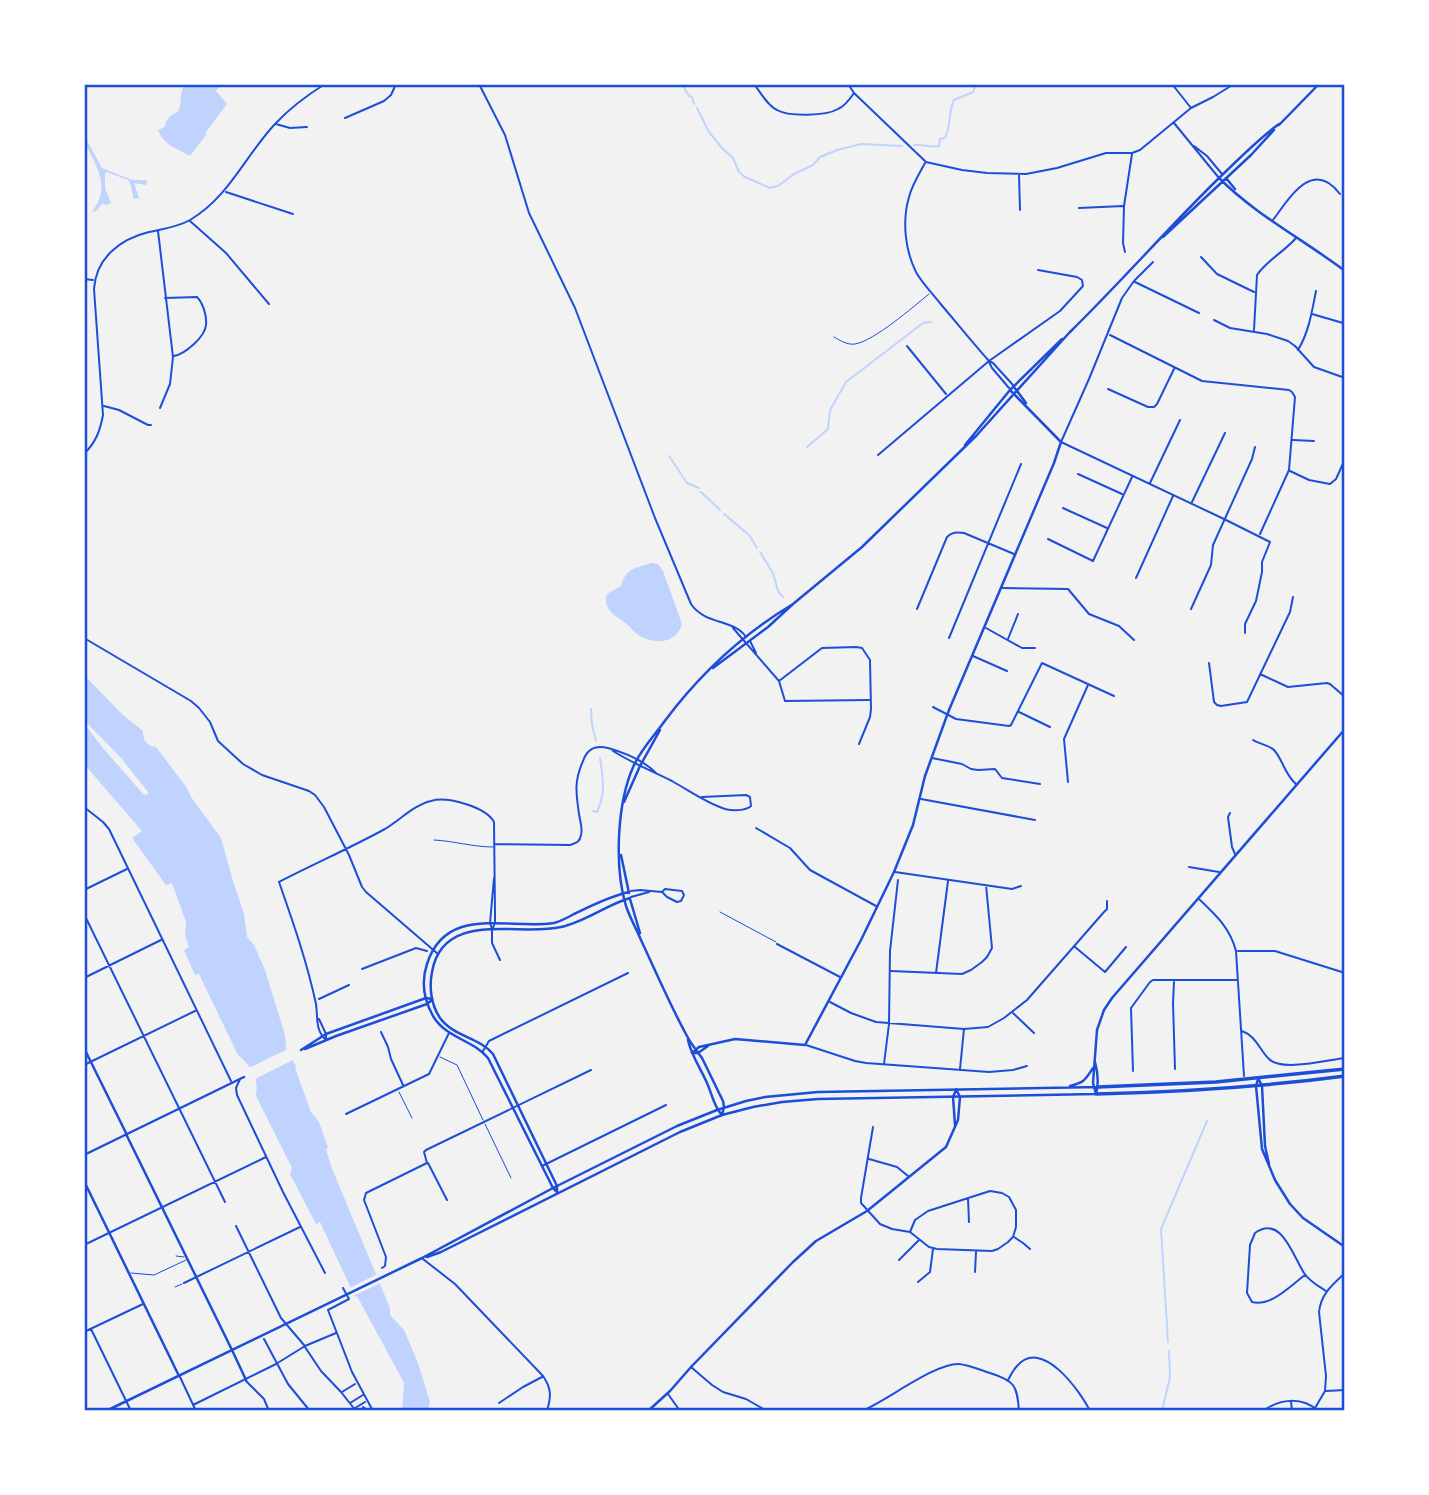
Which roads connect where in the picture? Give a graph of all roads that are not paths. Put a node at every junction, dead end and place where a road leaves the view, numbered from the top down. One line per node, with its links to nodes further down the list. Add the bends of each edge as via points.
1 (325, 84): 13 (street)
2 (396, 84): 11 (street, via 384,101)
3 (478, 84): 104 (street, via 505,135 529,213 575,308 691,604 701,615 743,632)
4 (754, 84): 9 (street, via 773,107 788,114 834,111)
5 (848, 84): 9 (street)
6 (1172, 84): 10 (street)
7 (1234, 84): 10 (street)
8 (1319, 84): 18 (street)
9 (854, 93): 16 (street)
10 (1191, 108): 12 (street)
11 (345, 118)
12 (1173, 122): 15 (street); 18 (street)
13 (275, 123): 14 (street); 19 (street)
14 (307, 127)
15 (1132, 153): 17 (street, via 1106,153); 21 (street)
16 (926, 162): 17 (street, via 975,172); 38 (street, via 909,196 905,222 912,261)
17 (1019, 174): 23 (street)
18 (1223, 178): 26 (street); 47 (street, via 1189,207)
19 (225, 191): 24 (street); 25 (street)
20 (1340, 194): 26 (street, via 1327,181 1304,183)
21 (1124, 206): 22 (street); 29 (street)
22 (1079, 208)
23 (1020, 210)
24 (293, 214)
25 (189, 220): 27 (street); 41 (street, via 226,253)
26 (1273, 220): 28 (street)
27 (158, 230): 35 (street, via 113,249); 40 (street)
28 (1297, 237): 33 (street); 39 (street, via 1258,272)
29 (1125, 252)
30 (1201, 257): 39 (street, via 1217,274)
31 (1153, 262): 36 (street)
32 (1038, 270): 54 (street, via 1077,277 1083,286 1060,311)
33 (1345, 271)
34 (84, 279): 35 (street)
35 (94, 281): 63 (street)
36 (1134, 281): 42 (street); 48 (street)
37 (1316, 291): 43 (street)
38 (931, 292): 49 (lane, via 870,339 854,344); 54 (street)
39 (1255, 292): 46 (street)
40 (165, 298): 52 (street); 52 (street, via 197,298 205,317 205,328 193,345)
41 (270, 304)
42 (1199, 313)
43 (1311, 314): 45 (street); 51 (street)
44 (1214, 320): 46 (street)
45 (1343, 323)
46 (1254, 331): 51 (street, via 1288,341)
47 (1069, 333): 58 (street); 60 (street)
48 (1108, 334): 55 (street); 71 (street)
49 (834, 337)
50 (906, 346): 62 (street)
51 (1298, 350): 56 (street, via 1314,367)
52 (173, 356): 65 (street, via 170,384)
53 (84, 357): 57 (street)
54 (989, 361): 58 (street); 62 (street)
55 (1174, 368): 59 (street, via 1154,407); 69 (street, via 1202,381 1292,391 1296,397)
56 (1345, 378)
57 (84, 385)
58 (1012, 388): 60 (street); 61 (street); 73 (street)
59 (1108, 389)
60 (1018, 391): 61 (street); 64 (street)
61 (1014, 394): 64 (street); 73 (street)
62 (948, 395): 75 (street)
63 (103, 405): 67 (street); 74 (street, via 100,432)
64 (1027, 406): 71 (street)
65 (160, 408)
66 (1180, 420): 81 (street)
67 (151, 425)
68 (1225, 433): 84 (street)
69 (1292, 440): 70 (street); 78 (street)
70 (1314, 441)
71 (1061, 442): 80 (street); 91 (street)
72 (1255, 447): 86 (street)
73 (959, 453): 104 (street, via 862,547)
74 (84, 454)
75 (878, 454)
76 (1345, 459): 78 (street, via 1330,484)
77 (1021, 464): 90 (street)
78 (1289, 470): 88 (street)
79 (1078, 474): 82 (street)
80 (1132, 476): 81 (street); 82 (street)
81 (1150, 484): 83 (street)
82 (1123, 495): 87 (street)
83 (1174, 495): 84 (street); 92 (street)
84 (1191, 503): 86 (street)
85 (1063, 508): 87 (street)
86 (1224, 519): 88 (street); 96 (street, via 1213,545 1211,565)
87 (1108, 528): 89 (street, via 1093,561)
88 (1259, 535): 99 (street, via 1270,544)
89 (1048, 539)
90 (989, 543): 91 (street); 95 (street, via 964,533 950,534); 101 (street)
91 (1015, 554): 93 (street)
92 (1136, 578)
93 (1001, 588): 98 (street); 103 (street, via 1068,589 1089,614 1119,625)
94 (1293, 597): 109 (street)
95 (917, 609)
96 (1191, 609)
97 (1018, 614): 102 (street)
98 (985, 627): 102 (street); 106 (street)
99 (1245, 633)
100 (84, 638): 138 (street, via 191,701 210,722 218,741 243,764 309,791 320,800)
101 (949, 639)
102 (1008, 640): 105 (street, via 1022,648)
103 (1134, 640)
104 (746, 641): 110 (street); 118 (street, via 708,672)
105 (1035, 648)
106 (973, 656): 108 (street); 117 (street)
107 (1209, 663): 109 (street, via 1214,702 1221,706 1247,702)
108 (1007, 671)
109 (1260, 674): 113 (street, via 1288,687 1331,684)
110 (779, 681): 114 (street, via 787,702); 114 (street, via 822,648 859,647 869,658)
111 (1088, 685): 112 (street); 116 (street, via 1042,663); 126 (street, via 1063,739)
112 (1115, 696)
113 (1345, 697)
114 (871, 700): 122 (street, via 871,714)
115 (933, 707): 117 (street)
116 (1018, 711): 117 (street, via 1009,726); 119 (street)
117 (947, 715): 123 (street)
118 (663, 724): 124 (street); 125 (street)
119 (1050, 727)
120 (1345, 729): 128 (street)
121 (1253, 740): 128 (street, via 1275,751)
122 (859, 744)
123 (931, 758): 127 (street, via 971,769 995,769 1002,778); 130 (street)
124 (636, 761): 125 (street); 131 (street); 137 (street, via 602,747 586,754 576,783 582,831 578,842)
125 (641, 764): 129 (street); 131 (street)
126 (1068, 782)
127 (1040, 784)
128 (1296, 784): 140 (street)
129 (702, 797): 129 (street, via 727,810 751,806 746,795)
130 (920, 799): 134 (street); 143 (street)
131 (623, 805): 139 (street)
132 (84, 807): 142 (street, via 103,822)
133 (1230, 813): 140 (street)
134 (1035, 820)
135 (756, 828): 158 (street, via 790,848 810,870)
136 (434, 840): 137 (lane)
137 (494, 846): 138 (street, via 490,816 444,799 426,803); 161 (street)
138 (346, 849): 168 (street, via 366,892); 197 (street, via 279,882)
139 (620, 849): 150 (street); 153 (street)
140 (1235, 855): 144 (street)
141 (1189, 867): 144 (street)
142 (128, 868): 149 (street); 163 (street)
143 (894, 872): 146 (street); 158 (street)
144 (1220, 872): 156 (street)
145 (898, 880): 175 (street)
146 (948, 880): 147 (street); 178 (street)
147 (986, 885): 148 (street); 178 (street, via 991,951 962,974)
148 (1021, 886)
149 (84, 890)
150 (629, 892): 151 (street); 153 (street); 154 (street)
151 (653, 892): 152 (street); 154 (street)
152 (663, 892): 152 (street, via 677,902 684,895 674,889)
153 (623, 893): 155 (street); 161 (street, via 557,922)
154 (630, 898): 155 (street); 164 (street)
155 (625, 899): 162 (street, via 563,927); 164 (street)
156 (1198, 899): 170 (street, via 1228,929); 211 (street, via 1104,1010)
157 (1107, 901): 166 (street, via 1107,909)
158 (877, 907): 180 (street)
159 (720, 912): 165 (lane)
160 (84, 914): 173 (street)
161 (493, 923): 162 (street); 168 (street, via 461,927)
162 (492, 929): 171 (street, via 463,934); 172 (street)
163 (162, 940): 173 (street); 189 (street)
164 (641, 940): 199 (street)
165 (777, 944): 180 (street)
166 (1074, 947): 167 (street, via 1105,972); 190 (street)
167 (1126, 947)
168 (434, 950): 171 (street); 184 (street, via 424,976)
169 (427, 951): 174 (street, via 416,948)
170 (1236, 951): 177 (street, via 1275,951); 182 (street)
171 (438, 954): 186 (street)
172 (500, 960)
173 (109, 965): 179 (street); 198 (street)
174 (362, 969)
175 (890, 971): 178 (street); 191 (street)
176 (628, 973): 203 (street, via 489,1041)
177 (1345, 973)
178 (936, 974)
179 (84, 978)
180 (841, 978): 187 (street)
181 (1175, 981): 182 (street); 217 (street); 221 (street, via 1153,980 1132,1006)
182 (1238, 981): 193 (street)
183 (349, 985): 185 (street)
184 (426, 998): 186 (street); 188 (street); 197 (street)
185 (318, 999)
186 (432, 999): 188 (street); 194 (street)
187 (829, 1001): 191 (street, via 867,1020); 202 (street)
188 (427, 1004): 194 (street, via 439,1024); 200 (street)
189 (196, 1010): 198 (street); 226 (street)
190 (1012, 1013): 192 (street, via 988,1027); 196 (street)
191 (889, 1024): 192 (street); 213 (street)
192 (964, 1029): 220 (street)
193 (1241, 1030): 210 (street, via 1253,1037 1275,1064); 222 (street)
194 (450, 1031): 203 (street); 206 (street); 209 (street)
195 (381, 1032): 227 (street)
196 (1034, 1033)
197 (324, 1035): 200 (street); 200 (street, via 301,1050)
198 (144, 1036): 212 (street); 241 (street)
199 (687, 1036): 205 (street); 207 (street)
200 (326, 1040)
201 (710, 1044): 202 (street, via 754,1039); 205 (street); 208 (street)
202 (805, 1045): 213 (street, via 855,1061)
203 (486, 1047): 206 (street); 237 (street)
204 (84, 1048): 212 (street)
205 (695, 1048): 207 (street); 208 (street)
206 (482, 1051): 239 (street)
207 (692, 1053): 208 (street); 242 (street)
208 (698, 1053): 240 (street)
209 (438, 1056): 227 (street, via 429,1074); 246 (lane, via 457,1065)
210 (1345, 1058)
211 (1095, 1061): 216 (street); 231 (street)
212 (90, 1062): 214 (street); 249 (street)
213 (884, 1064): 220 (street)
214 (84, 1065)
215 (1027, 1066): 220 (street, via 1006,1071)
216 (1093, 1068): 230 (street, via 1083,1082); 231 (street)
217 (1175, 1069)
218 (1345, 1069): 225 (main road)
219 (591, 1070): 237 (street)
220 (960, 1070)
221 (1133, 1071)
222 (1244, 1076)
223 (1345, 1076): 229 (main road)
224 (242, 1078): 226 (street); 251 (street, via 237,1095)
225 (1258, 1079): 228 (street); 229 (street); 231 (main road)
226 (232, 1083): 241 (street)
227 (404, 1086): 232 (street)
228 (1256, 1086): 229 (main road); 234 (main road); 256 (street, via 1262,1149)
229 (1262, 1086): 256 (street)
230 (1066, 1087): 231 (street); 233 (street)
231 (1096, 1087): 234 (street)
232 (398, 1088): 243 (street); 245 (lane)
233 (956, 1089): 235 (street); 236 (street); 240 (street, via 785,1094)
234 (1096, 1094): 236 (street)
235 (953, 1097): 236 (street); 244 (street, via 782,1102); 248 (street)
236 (960, 1097): 248 (street)
237 (518, 1105): 239 (street); 254 (street)
238 (666, 1105): 254 (street)
239 (513, 1107): 246 (street); 255 (street)
240 (724, 1107): 242 (street); 244 (street)
241 (179, 1108): 249 (street); 260 (street)
242 (717, 1110): 244 (street); 261 (street)
243 (346, 1114)
244 (722, 1115): 263 (street)
245 (412, 1118)
246 (484, 1122): 253 (street, via 426,1150); 258 (lane)
247 (873, 1127): 252 (street)
248 (955, 1128): 257 (street, via 946,1147)
249 (126, 1134): 250 (street); 267 (street)
250 (84, 1155)
251 (267, 1156): 260 (street); 271 (street)
252 (868, 1159): 257 (street, via 897,1167); 268 (street, via 861,1198)
253 (428, 1162): 265 (street); 286 (street, via 365,1195 386,1258)
254 (547, 1163): 255 (street); 261 (street)
255 (541, 1166): 262 (street)
256 (1271, 1171): 277 (street, via 1303,1218)
257 (909, 1177): 268 (street)
258 (511, 1178)
259 (84, 1181): 273 (street)
260 (215, 1181): 266 (street); 267 (street)
261 (558, 1186): 262 (street); 263 (street)
262 (552, 1188): 263 (street); 284 (street)
263 (557, 1192): 284 (street)
264 (968, 1197): 269 (street); 272 (street, via 928,1211 915,1220); 274 (street, via 990,1191 1009,1197 1017,1219)
265 (447, 1200)
266 (225, 1202)
267 (161, 1207): 273 (street); 283 (street)
268 (867, 1210): 272 (street, via 885,1227); 307 (street, via 808,1248)
269 (970, 1222)
270 (236, 1226): 281 (street)
271 (301, 1226): 281 (street); 288 (street)
272 (910, 1232): 275 (street)
273 (109, 1233): 276 (street); 290 (street)
274 (1013, 1237): 279 (street); 280 (street, via 998,1249)
275 (920, 1239): 278 (street); 285 (street)
276 (84, 1245)
277 (1345, 1247)
278 (933, 1248): 280 (street); 293 (street, via 930,1272)
279 (1030, 1250)
280 (976, 1251): 287 (street)
281 (248, 1252): 292 (street); 299 (street)
282 (176, 1256): 283 (lane)
283 (186, 1258): 290 (lane, via 154,1275); 292 (street)
284 (422, 1258): 299 (street); 309 (street, via 461,1290)
285 (899, 1260)
286 (382, 1268)
287 (975, 1272)
288 (325, 1273)
289 (1345, 1273): 297 (street)
290 (129, 1274): 298 (street)
291 (1305, 1275): 291 (street, via 1280,1233 1273,1228 1255,1233 1247,1293 1251,1302 1272,1299); 297 (street)
292 (196, 1278): 294 (street); 305 (street)
293 (918, 1282)
294 (184, 1283): 295 (lane)
295 (175, 1287)
296 (343, 1288): 302 (street, via 349,1299 328,1310)
297 (1325, 1292): 314 (street, via 1319,1312)
298 (144, 1304): 300 (street); 308 (street)
299 (285, 1324): 304 (street); 305 (street)
300 (91, 1329): 301 (street); 319 (street)
301 (84, 1332)
302 (336, 1333): 304 (street); 312 (street)
303 (264, 1339): 306 (street)
304 (305, 1346): 306 (street); 315 (street)
305 (232, 1350): 308 (street); 310 (street)
306 (276, 1364): 310 (street); 331 (street)
307 (691, 1367): 316 (street); 336 (street, via 723,1392)
308 (179, 1376): 319 (street); 323 (street)
309 (543, 1376): 322 (street); 333 (street, via 551,1392)
310 (246, 1380): 323 (street); 330 (street)
311 (1008, 1380): 337 (street, via 967,1365 946,1366); 339 (street, via 1016,1389); 340 (street, via 1024,1360 1044,1359 1074,1386)
312 (357, 1383): 315 (street); 317 (street)
313 (1345, 1390): 314 (street)
314 (1325, 1391): 325 (street)
315 (341, 1392): 321 (street)
316 (668, 1393): 334 (street); 335 (street)
317 (363, 1395): 320 (street); 321 (street)
318 (1291, 1400): 325 (street); 341 (street); 342 (street)
319 (127, 1401): 327 (street); 328 (street)
320 (366, 1402): 326 (street); 332 (street)
321 (350, 1403): 326 (street)
322 (499, 1403)
323 (193, 1405): 329 (street)
324 (922, 1409): 338 (street)
325 (1316, 1409)
326 (355, 1410)
327 (106, 1411)
328 (131, 1411)
329 (196, 1411)
330 (269, 1411)
331 (310, 1411)
332 (370, 1411)
333 (547, 1411)
334 (648, 1411)
335 (680, 1411)
336 (767, 1411)
337 (862, 1411)
338 (918, 1411)
339 (1019, 1411)
340 (1090, 1411)
341 (1263, 1411)
342 (1292, 1411)

